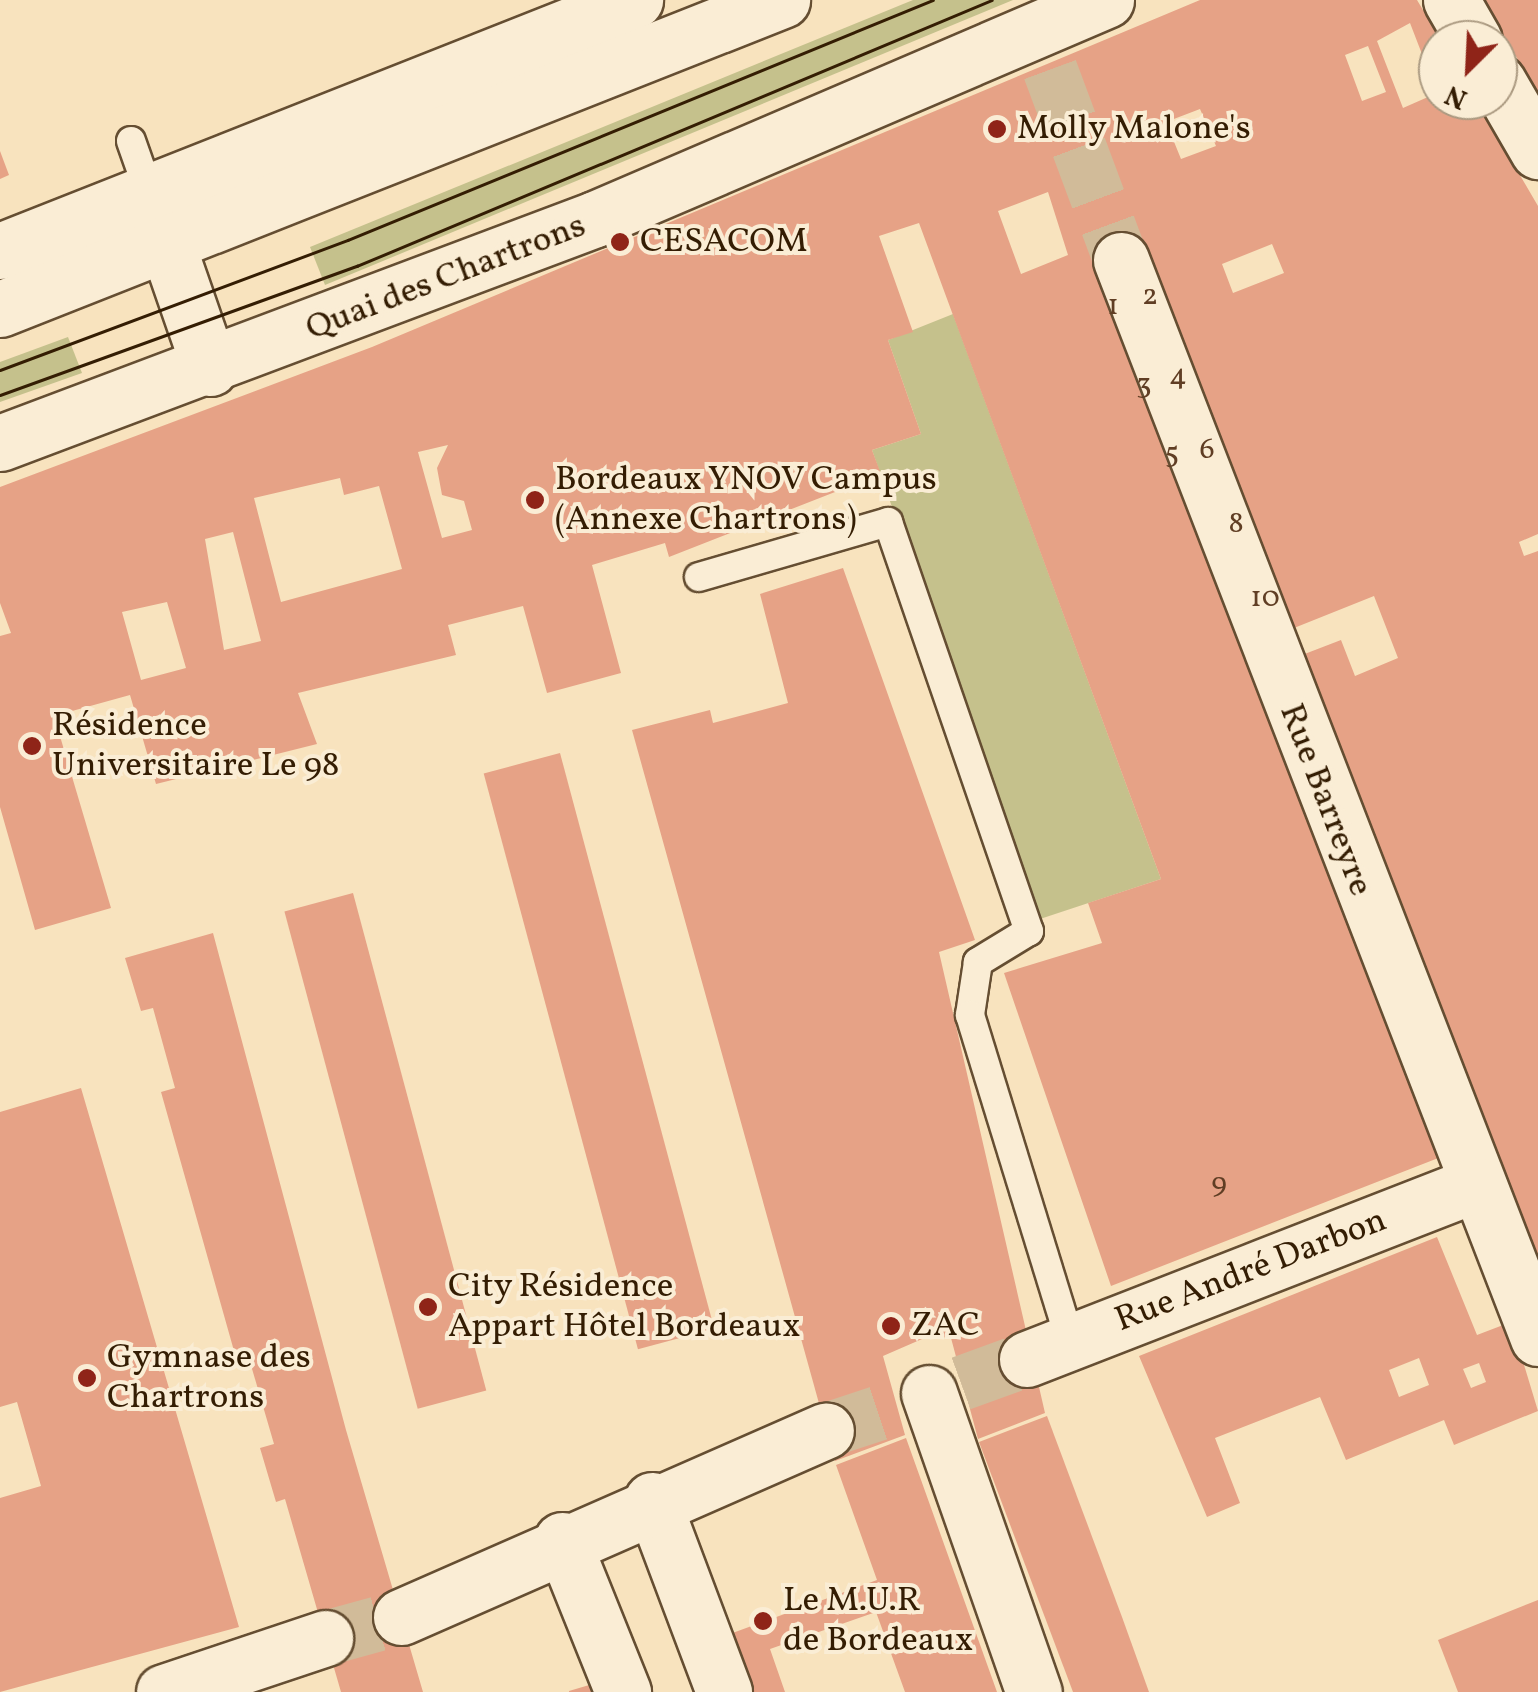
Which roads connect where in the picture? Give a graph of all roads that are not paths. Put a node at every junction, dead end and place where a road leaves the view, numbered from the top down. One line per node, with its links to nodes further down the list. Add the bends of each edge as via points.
1 (635, 0): 7 (street)
2 (782, 0): 8 (street)
3 (1106, 0): 12 (street, Quai des Chartrons, via 1042,52)
4 (1518, 116): 6 (street)
5 (131, 141): 7 (lane)
6 (1538, 150)
7 (150, 195): 8 (street); 9 (street)
8 (168, 247): 11 (street); 12 (street)
9 (0, 251)
10 (1120, 260): 15 (street, Rue Barreyre)
11 (0, 309)
12 (210, 368): 13 (street, Quai des Chartrons)
13 (0, 443)
14 (699, 576): 17 (lane, via 888,522 1029,931 978,962 970,1015)
15 (1475, 1184): 16 (street, Rue Barreyre); 17 (street, Rue André Darbon)
16 (1538, 1338)
17 (1048, 1350)
18 (929, 1394): 27 (street)
19 (826, 1430): 20 (street)
20 (652, 1500): 21 (street); 26 (street)
21 (562, 1540): 22 (street); 25 (street)
22 (401, 1617)
23 (325, 1638): 24 (street)
24 (164, 1692)
25 (624, 1692)
26 (724, 1692)
27 (1034, 1692)

